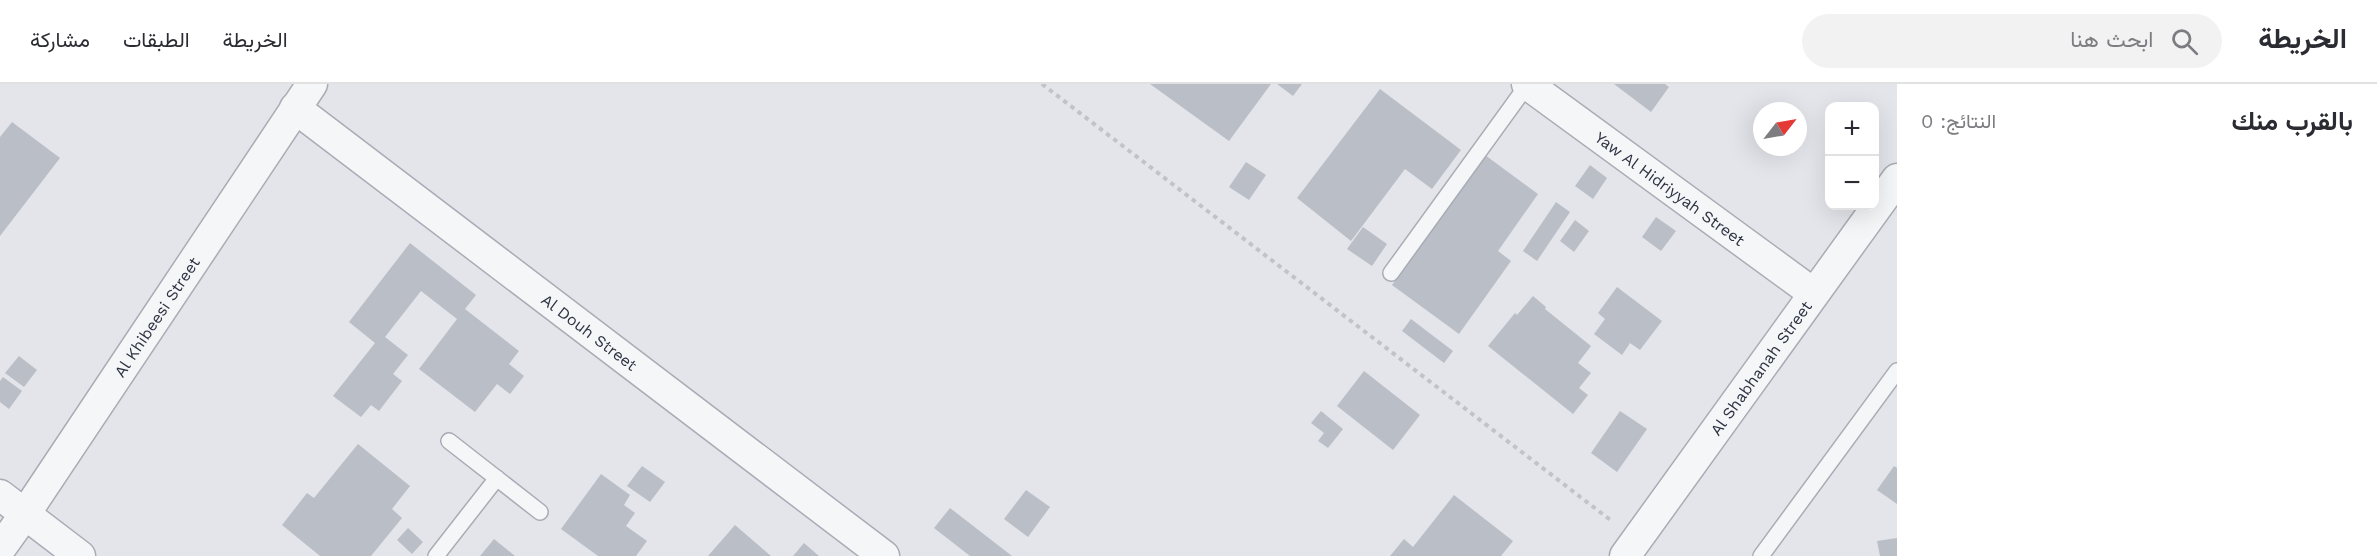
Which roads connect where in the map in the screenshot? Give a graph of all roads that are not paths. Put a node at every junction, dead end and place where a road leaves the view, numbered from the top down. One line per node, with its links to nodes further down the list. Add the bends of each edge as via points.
1 (1528, 84): 4 (lane); 5 (street, Yaw Al Hidriyyah Street)
2 (297, 94): 11 (street, Al Khibeesi Street); 16 (street, Al Douh Street)
3 (1897, 179): 5 (street, Al Shabhanah Street)
4 (1391, 273)
5 (1813, 293): 12 (street, Al Shabhanah Street)
6 (1897, 371): 17 (lane)
7 (449, 441): 8 (lane)
8 (497, 478): 10 (lane); 15 (lane)
9 (0, 495): 11 (street)
10 (540, 512)
11 (25, 514): 13 (street, Al Khibeesi Street); 14 (street)
12 (1631, 548)
13 (0, 549)
14 (80, 556)
15 (436, 556)
16 (884, 556)
17 (1761, 556)

